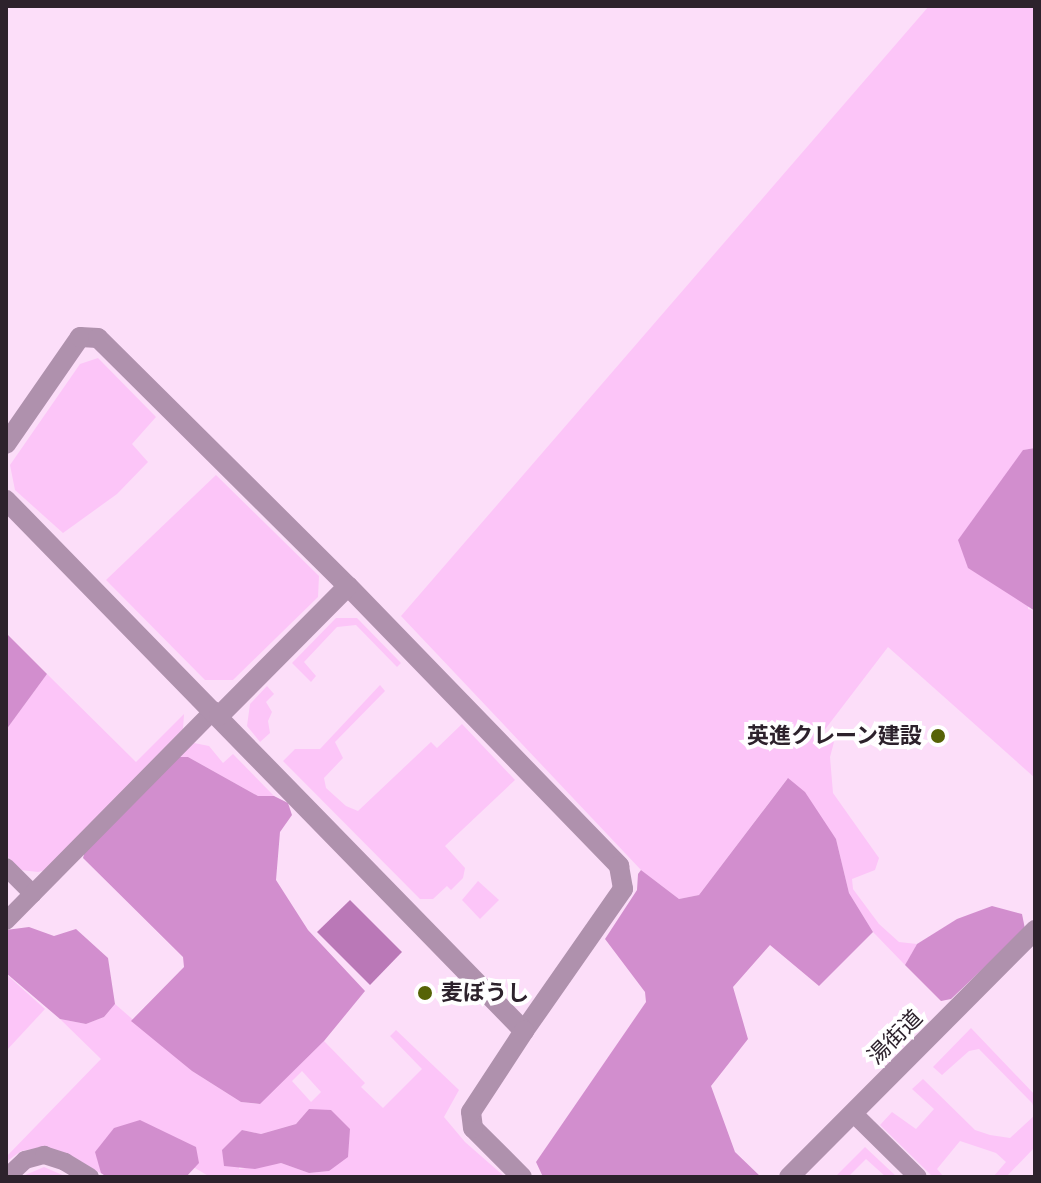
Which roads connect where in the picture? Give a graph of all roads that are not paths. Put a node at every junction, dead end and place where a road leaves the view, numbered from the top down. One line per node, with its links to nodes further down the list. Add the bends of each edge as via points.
1 (6, 444): 3 (street, via 80,337 98,338)
2 (6, 500): 4 (street)
3 (348, 586): 4 (street); 9 (street, via 619,866 623,889)
4 (217, 713): 6 (lane); 9 (street)
5 (6, 867): 6 (lane)
6 (33, 894): 7 (lane)
7 (6, 921)
8 (1035, 930): 10 (street, 湯街道)
9 (524, 1031): 13 (street, via 471,1112 473,1128)
10 (853, 1113): 14 (street, 湯街道); 15 (lane)
11 (7, 1177): 12 (lane, via 25,1160 44,1155)
12 (90, 1177)
13 (522, 1177)
14 (789, 1177)
15 (918, 1177)

